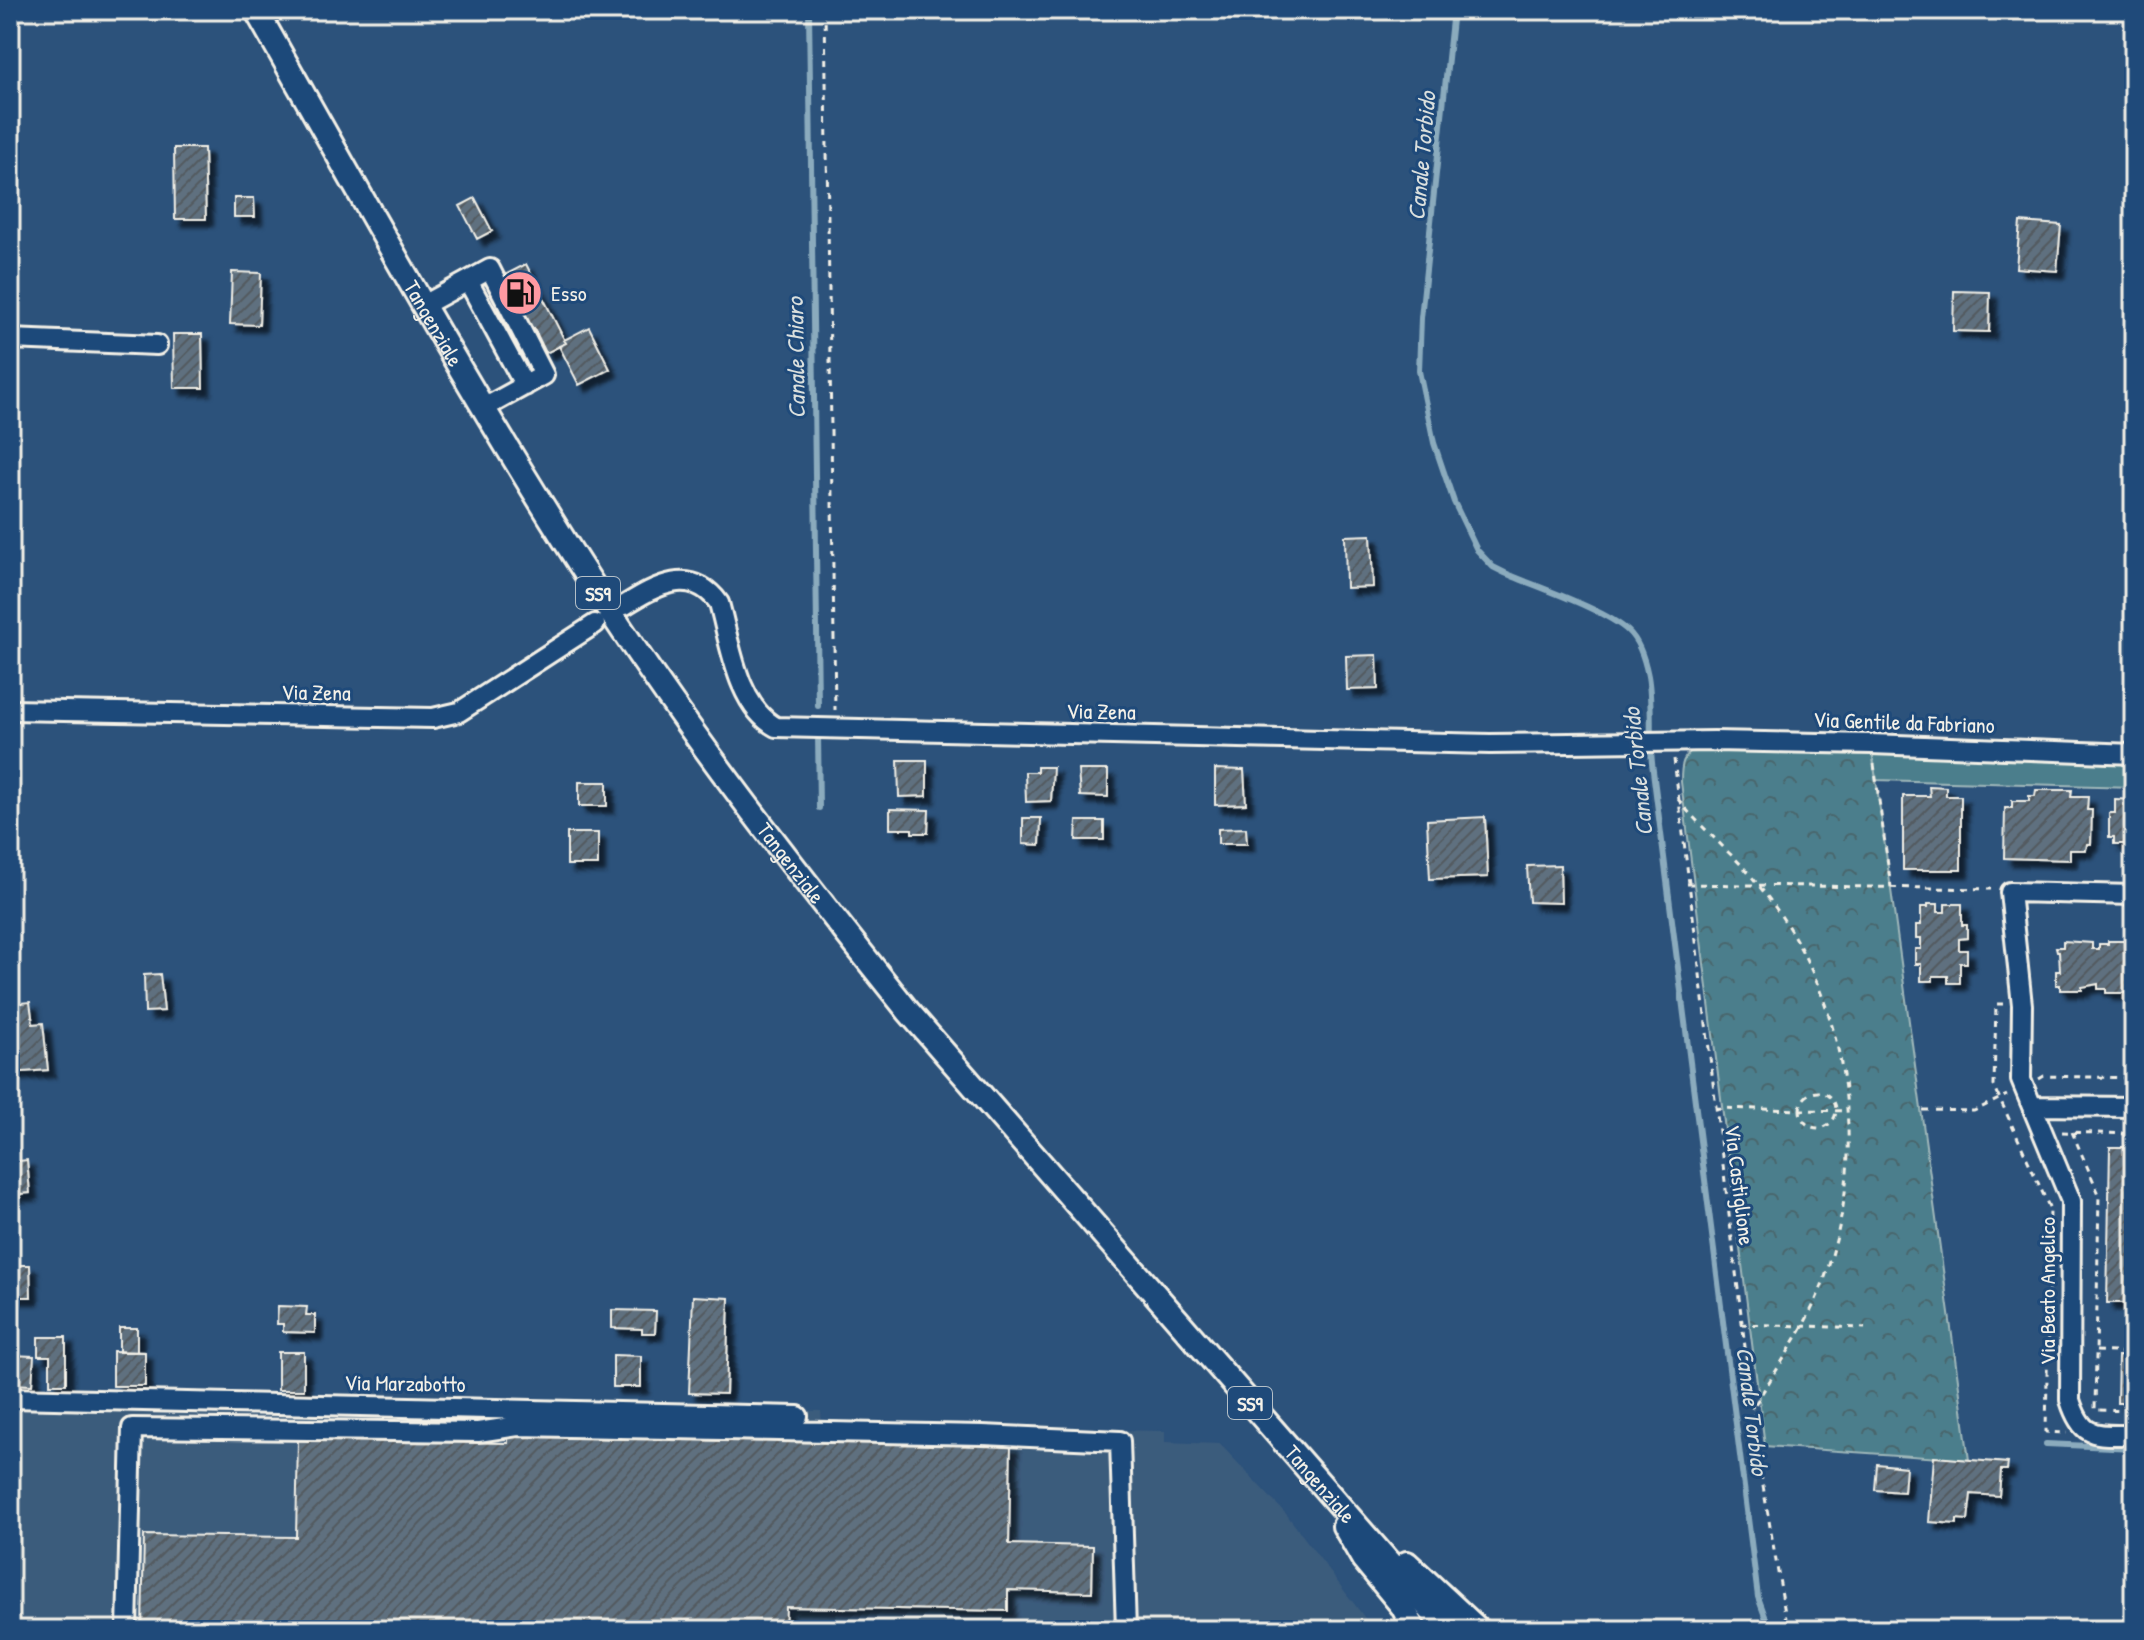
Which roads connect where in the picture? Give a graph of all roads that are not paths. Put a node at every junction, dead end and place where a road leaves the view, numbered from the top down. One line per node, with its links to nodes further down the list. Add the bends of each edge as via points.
1 (256, 10): 2 (main road, Tangenziale / SS9)
2 (424, 305): 5 (main road, Tangenziale / SS9); 5 (street, via 490,269 544,375)
3 (10, 339): 4 (street)
4 (157, 345)
5 (484, 408): 17 (main road, Tangenziale / SS9, via 670,699 826,908 908,1011)
6 (625, 605): 9 (street, Via Zena, via 665,583 681,581 704,589 719,603 743,687 756,712 776,727 1490,744)
7 (595, 624): 8 (street, Via Zena, via 459,712 433,718)
8 (10, 710)
9 (1673, 743): 10 (street, Via Gentile da Fabriano)
10 (2134, 754)
11 (2134, 895): 12 (street, Via Beato Angelico, via 2010,892 2022,1005 2021,1080)
12 (2032, 1106): 13 (street); 16 (street, Via Beato Angelico, via 2071,1201 2070,1400 2077,1423 2095,1434)
13 (2134, 1107)
14 (10, 1398): 15 (street, Via Marzabotto)
15 (798, 1416)
16 (2134, 1435)
17 (1320, 1483): 20 (main road, via 1363,1559); 21 (main road, Tangenziale / SS9); 22 (main road)
18 (127, 1630): 19 (street, via 132,1428 478,1432 518,1426 1120,1441)
19 (1126, 1630)
20 (1415, 1630)
21 (1448, 1630)
22 (1479, 1630)

